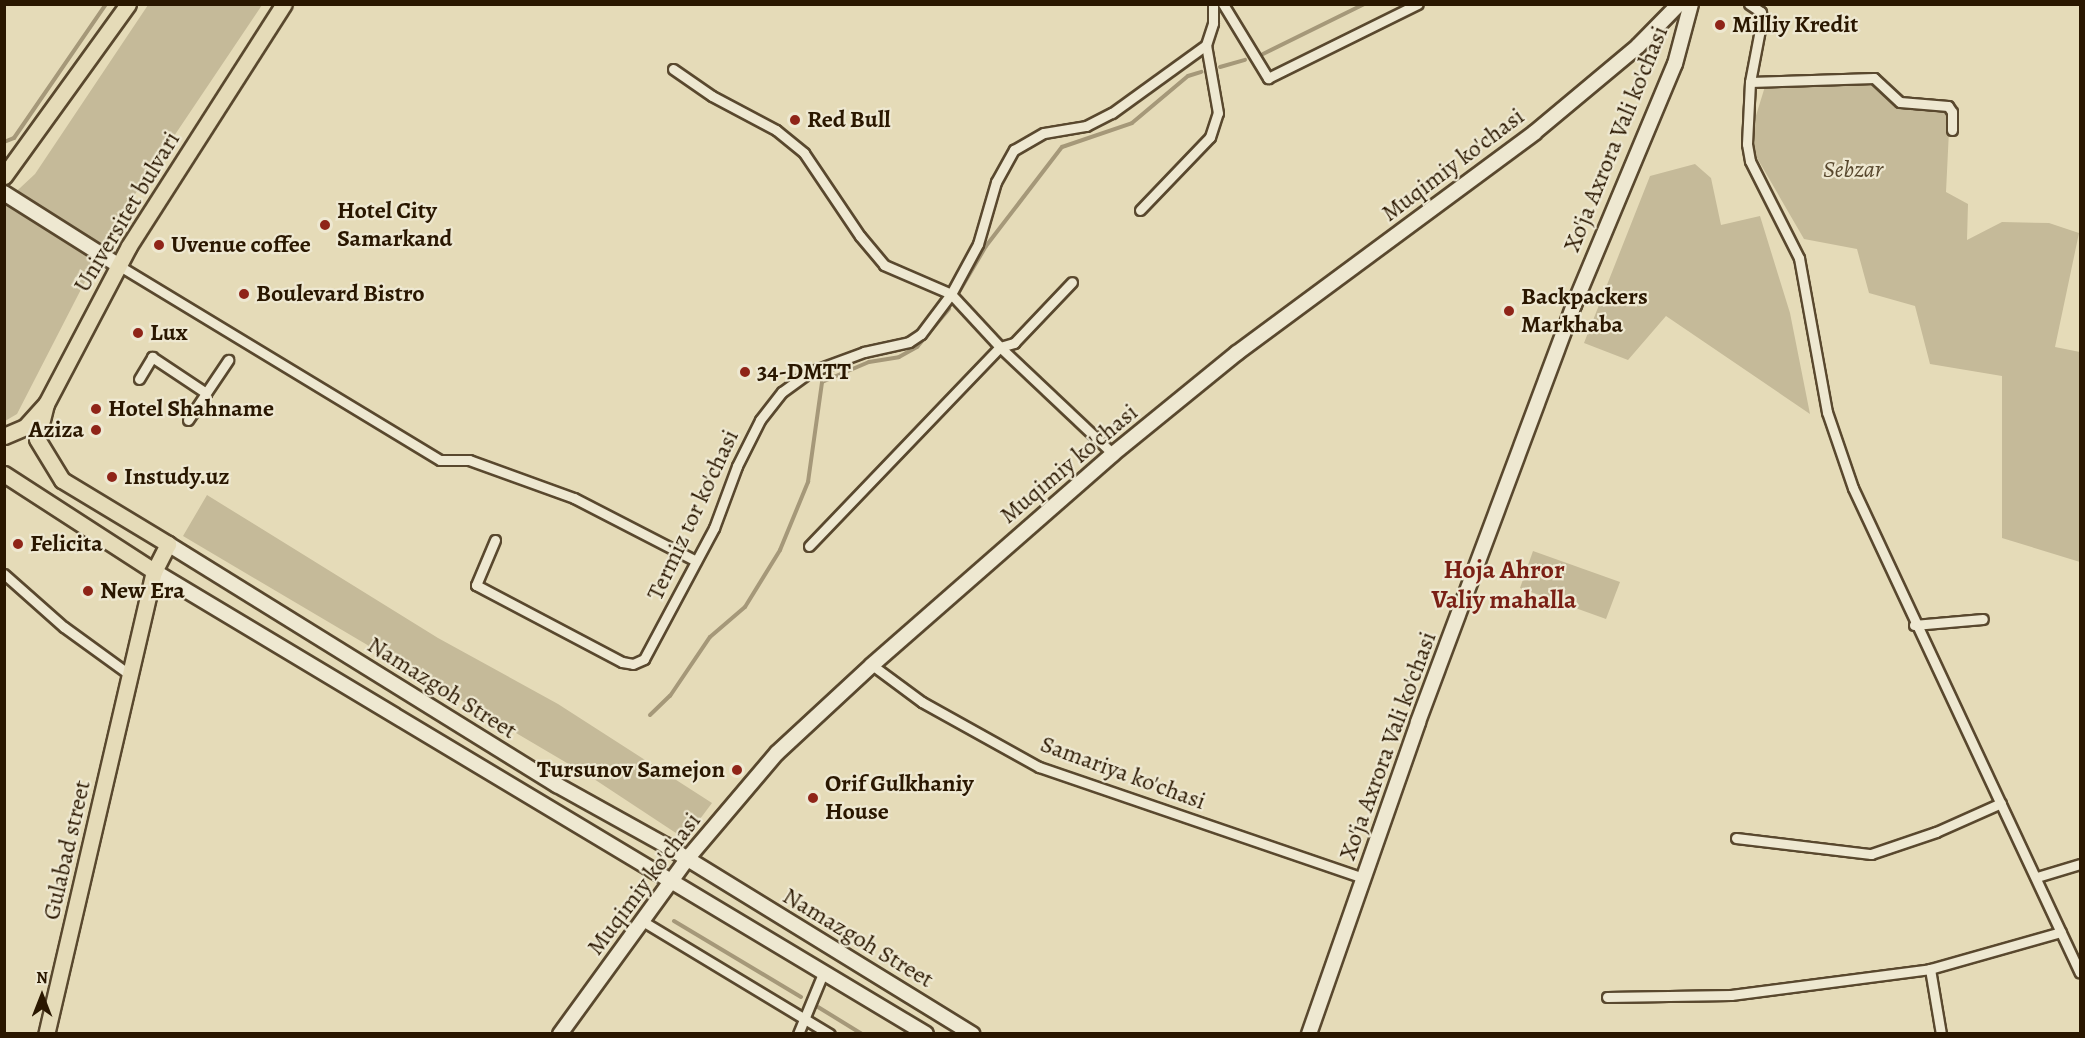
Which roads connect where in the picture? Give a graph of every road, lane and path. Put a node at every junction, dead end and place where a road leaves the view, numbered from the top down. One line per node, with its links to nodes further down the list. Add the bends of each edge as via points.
1 (128, 4): 13 (main road)
2 (284, 4): 16 (main road, Universitet bulvari)
3 (1214, 4): 9 (street)
4 (1223, 4): 5 (street, via 1268,78)
5 (1418, 4)
6 (1679, 4): 26 (main road, Muqimiy ko'chasi, via 1638,46 1534,133 1238,353)
7 (1691, 4): 46 (main road, Xo'ja Axrora Vali ko'chasi, via 1675,64 1537,402)
8 (1749, 4): 11 (street, via 1761,12 1762,19)
9 (1206, 45): 15 (street, via 1218,112 1210,138); 18 (street, Termiz tor ko'chasi, via 1112,113 1086,126 1044,132 1014,150 996,182 984,232)
10 (672, 69): 18 (street, via 712,96 776,129 804,153 884,265)
11 (1750, 82): 12 (street, via 1874,78 1900,102 1948,106); 35 (street, via 1750,161 1799,258 1827,412 1853,488)
12 (1952, 130)
13 (4, 176)
14 (4, 193): 16 (main road)
15 (1140, 210)
16 (118, 265): 23 (main road, Universitet bulvari); 31 (street, via 440,460 469,460 574,498)
17 (1072, 282): 19 (street, via 1014,343)
18 (951, 294): 19 (street); 31 (street, Termiz tor ko'chasi, via 921,334 909,342 864,352 810,372 782,392 760,420 736,466 714,528)
19 (1000, 347): 26 (street); 30 (street)
20 (228, 360): 22 (street)
21 (139, 379): 22 (street, via 152,357)
22 (206, 393): 24 (street)
23 (46, 404): 25 (main road, Universitet bulvari, via 25,427); 29 (main road, via 37,439 62,480)
24 (188, 420)
25 (4, 436)
26 (1113, 454): 36 (main road, Muqimiy ko'chasi)
27 (4, 474): 32 (main road)
28 (495, 540): 31 (street, Termiz tor ko'chasi, via 476,585 563,633 633,664 644,659)
29 (168, 544): 32 (main road, Gulabad street); 38 (main road, Namazgoh Street)
30 (809, 546)
31 (696, 561)
32 (154, 571): 37 (main road, Gulabad street); 39 (main road, Namazgoh Street)
33 (4, 574): 37 (street, via 64,627)
34 (1983, 619): 35 (street)
35 (1914, 625): 40 (street)
36 (872, 665): 42 (main road, Muqimiy ko'chasi, via 777,753); 46 (street, Samariya ko'chasi, via 922,702 1039,767)
37 (130, 675): 54 (main road, Gulabad street)
38 (444, 716): 39 (main road); 42 (main road, Namazgoh Street)
39 (429, 737): 45 (main road, Namazgoh Street)
40 (2001, 803): 41 (street, via 1936,832 1871,854); 44 (street)
41 (1736, 837)
42 (687, 859): 45 (main road, Muqimiy ko'chasi); 59 (main road, Namazgoh Street)
43 (2080, 864): 44 (street)
44 (2037, 877): 48 (street)
45 (672, 878): 47 (main road, Muqimiy ko'chasi); 50 (main road, Namazgoh Street)
46 (1364, 878): 60 (main road, Xo'ja Axrora Vali ko'chasi)
47 (644, 922): 53 (street); 55 (main road, Muqimiy ko'chasi)
48 (2061, 932): 49 (street); 51 (street)
49 (1930, 969): 52 (street, via 1731,995); 61 (street)
50 (824, 971): 53 (street); 58 (main road, Namazgoh Street)
51 (2080, 973)
52 (1607, 997)
53 (805, 1019): 56 (street); 57 (street)
54 (46, 1034)
55 (560, 1034)
56 (798, 1034)
57 (830, 1034)
58 (926, 1034)
59 (972, 1034)
60 (1309, 1034)
61 (1941, 1034)

